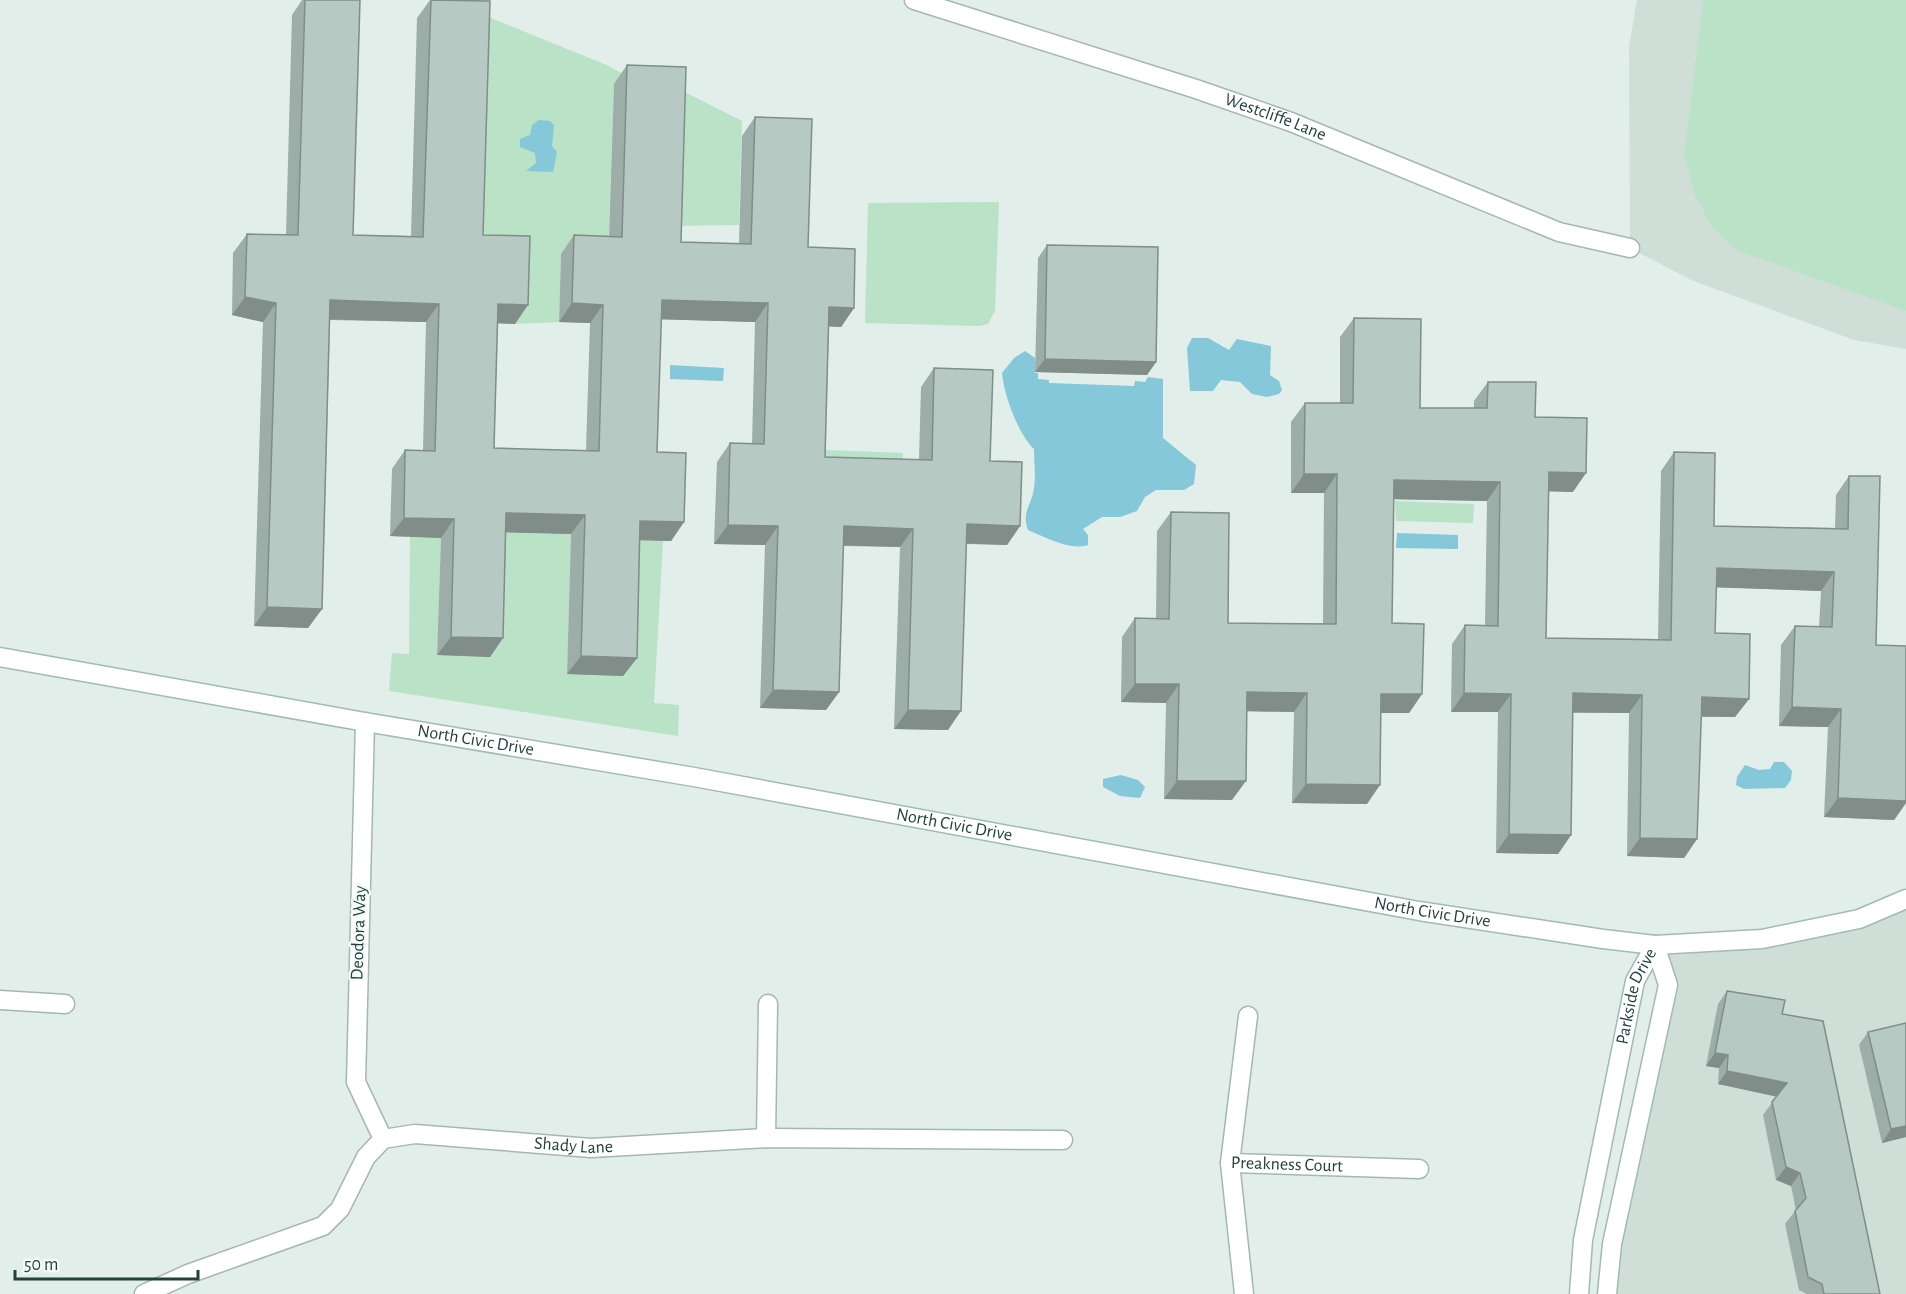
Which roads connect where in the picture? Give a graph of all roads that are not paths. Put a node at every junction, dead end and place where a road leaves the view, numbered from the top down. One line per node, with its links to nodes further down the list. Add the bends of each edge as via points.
1 (914, 0): 2 (street, Westcliffe Lane, via 1196,88 1291,122 1559,232)
2 (1630, 248)
3 (0, 657): 4 (street, North Civic Drive)
4 (365, 722): 6 (street, North Civic Drive, via 706,779 1419,911); 11 (street, Deodora Way, via 356,1082)
5 (1906, 898): 6 (street, North Civic Drive, via 1859,919 1762,939)
6 (1655, 945): 18 (street, Parkside Drive, via 1635,981 1583,1240); 19 (street, Parkside Drive, via 1668,985 1612,1245)
7 (0, 1000): 8 (street)
8 (65, 1004)
9 (768, 1004): 12 (street)
10 (1248, 1016): 14 (street, Preakness Court)
11 (383, 1138): 12 (street, Shady Lane, via 414,1134 591,1148); 16 (street, via 366,1157 340,1209 323,1226 188,1274)
12 (766, 1138): 13 (street, Shady Lane)
13 (1063, 1140)
14 (1230, 1163): 15 (street, Preakness Court); 17 (street)
15 (1419, 1169)
16 (144, 1294)
17 (1244, 1294)
18 (1579, 1294)
19 (1607, 1294)

